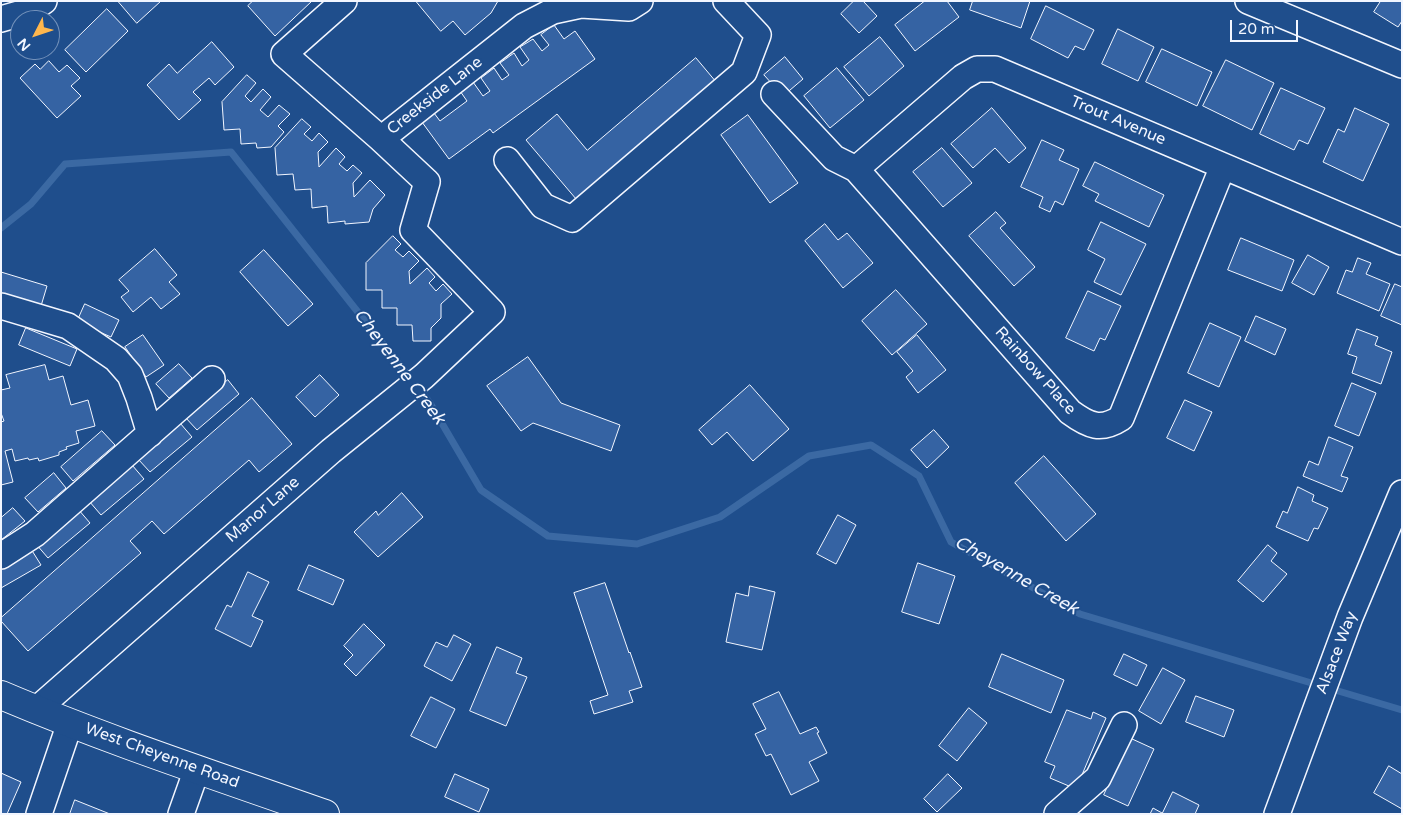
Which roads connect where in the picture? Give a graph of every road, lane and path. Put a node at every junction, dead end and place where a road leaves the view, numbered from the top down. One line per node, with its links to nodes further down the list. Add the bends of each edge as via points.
1 (44, 1): 6 (street, via 28,11)
2 (344, 1): 9 (street, via 284,54)
3 (640, 1): 9 (street, Creekside Lane, via 629,8 581,5 553,11 524,26)
4 (726, 1): 10 (street, via 758,35 744,72 572,219 543,206)
5 (1248, 1): 7 (street)
6 (1, 19)
7 (1402, 66)
8 (774, 94): 12 (street, Rainbow Place, via 834,158)
9 (381, 139): 15 (street, Creekside Lane, via 427,182 413,230)
10 (507, 160)
11 (1223, 166): 12 (street, Trout Avenue, via 995,69 977,69 963,77); 12 (street, Rainbow Place, via 1121,418 1109,425 1097,426 1083,422 1070,412); 13 (street, Trout Avenue)
12 (856, 168)
13 (1402, 242)
14 (1, 306): 17 (street, via 68,326 116,359 130,375)
15 (492, 312): 21 (street, Manor Lane, via 424,376 331,451)
16 (212, 379): 17 (street)
17 (150, 434): 19 (street, via 35,534)
18 (1402, 494): 29 (street, Alsace Way, via 1350,617)
19 (1, 556)
20 (1, 696): 21 (main road, West Cheyenne Road)
21 (36, 710): 22 (main road, West Cheyenne Road)
22 (70, 723): 24 (main road, West Cheyenne Road); 25 (street)
23 (1124, 725): 28 (street, via 1098,778)
24 (197, 769): 26 (street); 27 (main road, West Cheyenne Road)
25 (39, 814)
26 (181, 814)
27 (325, 814)
28 (1056, 814)
29 (1277, 814)

